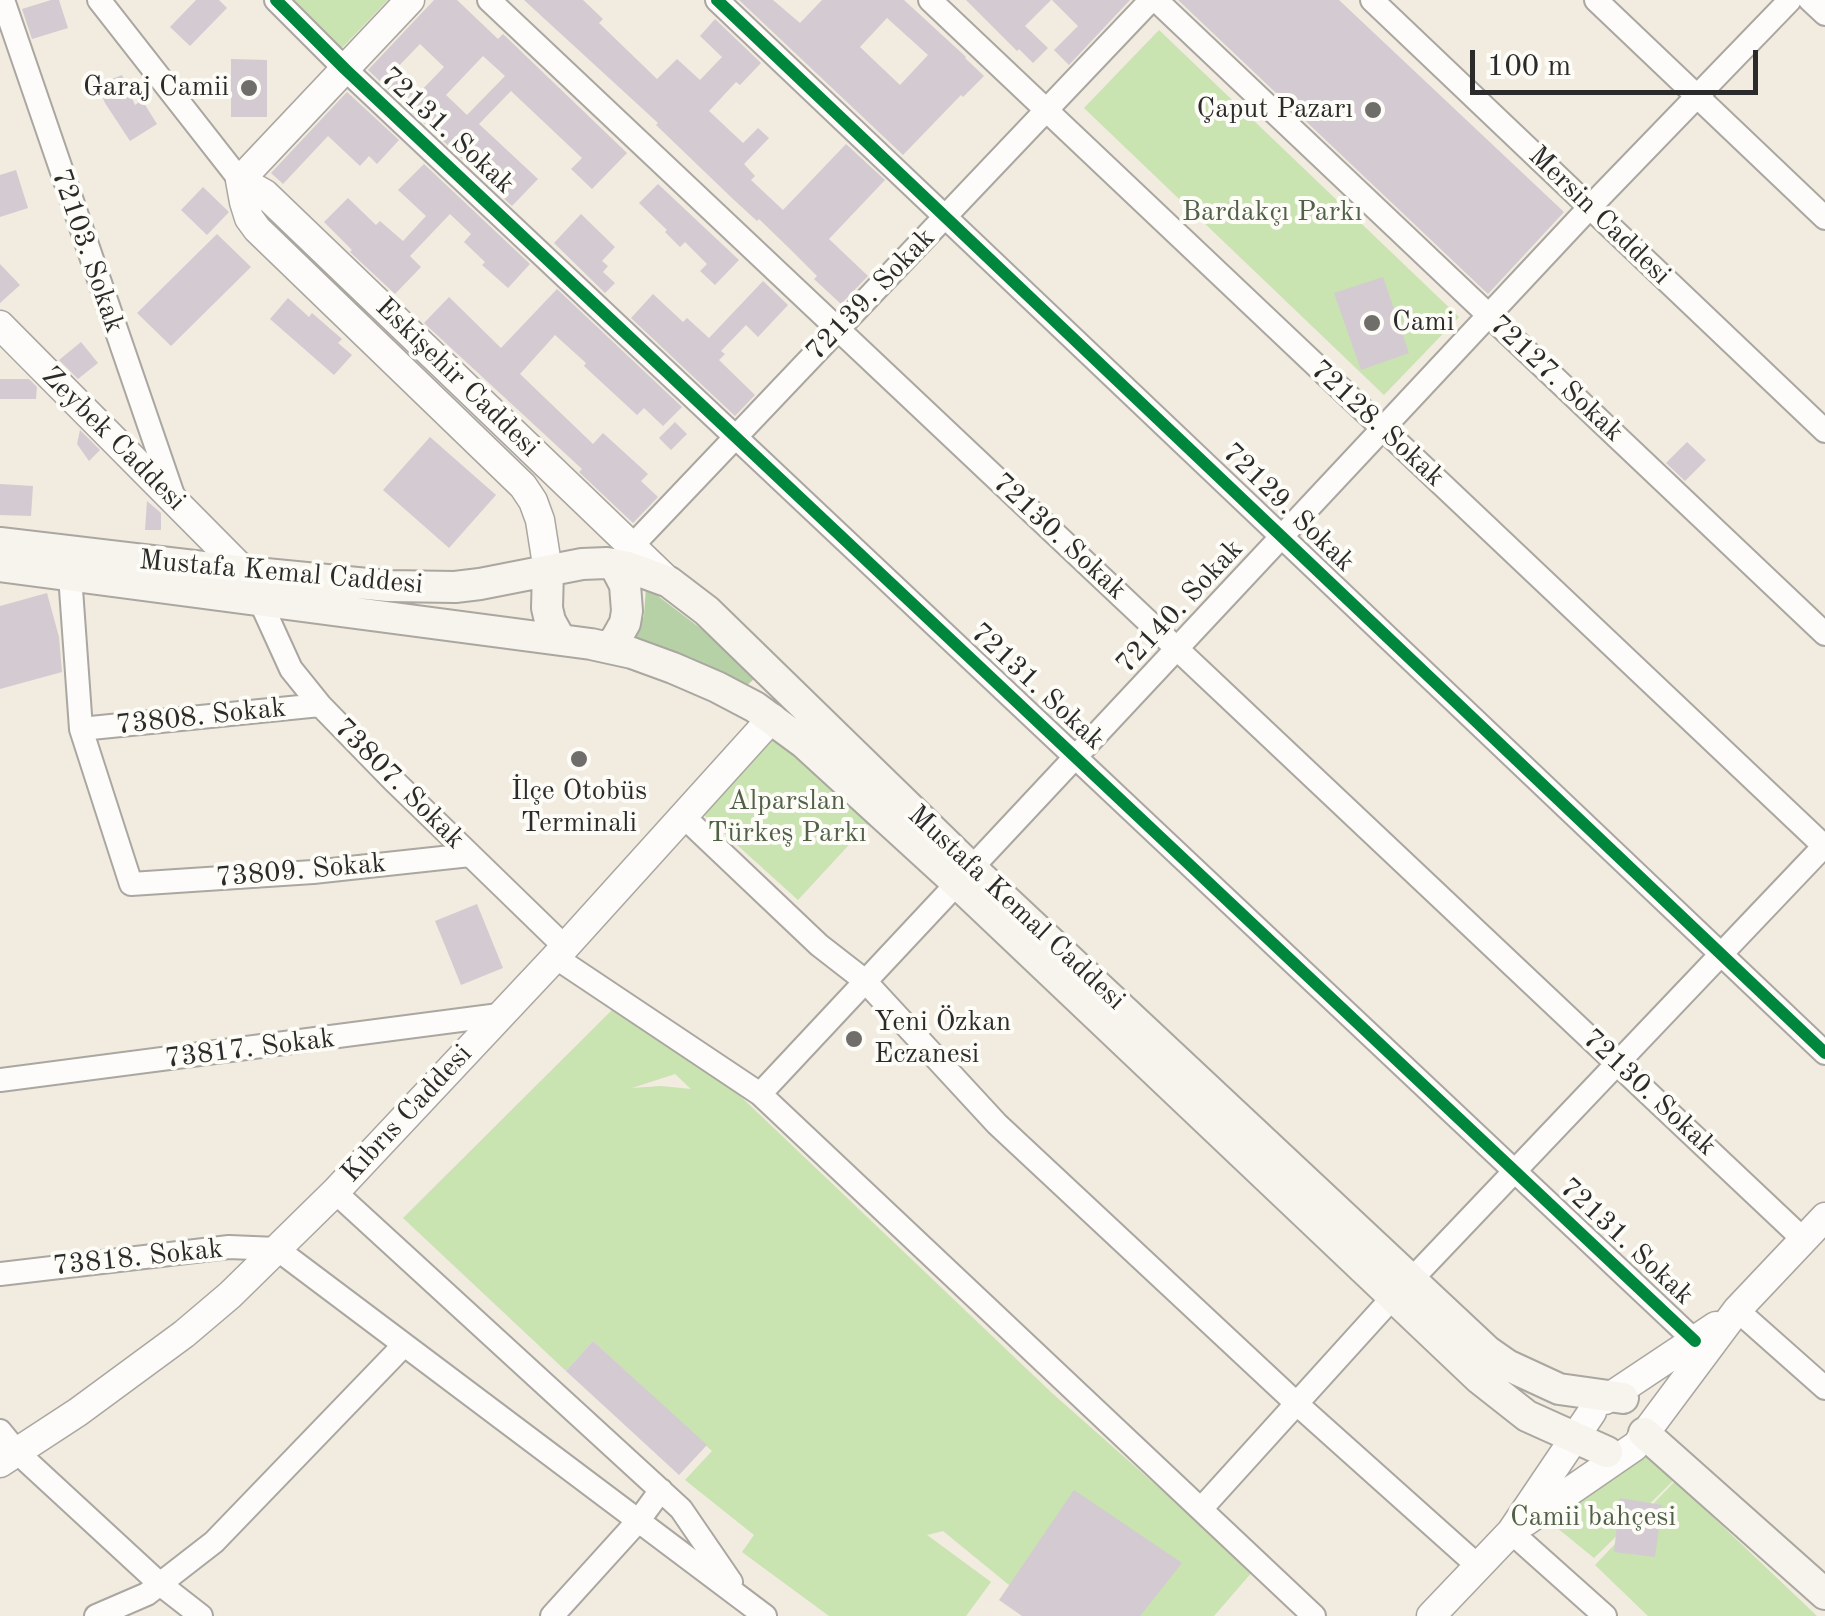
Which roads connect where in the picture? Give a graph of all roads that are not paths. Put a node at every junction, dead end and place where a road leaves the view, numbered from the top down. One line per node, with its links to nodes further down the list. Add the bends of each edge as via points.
1 (3, 0): 27 (street, 72103. Sokak)
2 (98, 0): 17 (street)
3 (276, 0): 14 (street, 72131. Sokak)
4 (410, 0): 14 (street)
5 (490, 0): 23 (street, 72130. Sokak)
6 (718, 0): 19 (street, 72129. Sokak)
7 (930, 0): 16 (street, 72128. Sokak)
8 (1154, 0): 16 (street, 72139. Sokak); 21 (street, 72127. Sokak)
9 (1372, 0): 18 (street, Mersin Caddesi)
10 (1596, 0): 15 (street)
11 (1790, 0): 15 (street, 72140. Sokak)
12 (1810, 0): 13 (street)
13 (1825, 14)
14 (344, 69): 17 (street); 26 (street, 72131. Sokak)
15 (1697, 97): 18 (street, 72140. Sokak); 20 (street)
16 (1046, 110): 19 (street, 72139. Sokak); 24 (street, 72128. Sokak)
17 (240, 180): 30 (street, Eskişehir Caddesi, via 265,194); 32 (street, Eskişehir Caddesi, via 257,229 512,472 540,520)
18 (1590, 208): 21 (street, 72140. Sokak); 25 (street, Mersin Caddesi)
19 (945, 216): 23 (street, 72139. Sokak); 28 (street, 72129. Sokak)
20 (1825, 218)
21 (1488, 316): 24 (street, 72140. Sokak); 36 (street, 72127. Sokak)
22 (0, 324): 27 (street, Zeybek Caddesi)
23 (838, 329): 26 (street, 72139. Sokak); 39 (street, 72130. Sokak)
24 (1382, 428): 28 (street, 72140. Sokak); 45 (street, 72128. Sokak)
25 (1825, 431)
26 (735, 437): 30 (street, 72139. Sokak); 43 (street, 72131. Sokak)
27 (175, 501): 33 (street, Zeybek Caddesi)
28 (1281, 536): 39 (street, 72140. Sokak); 49 (street, 72129. Sokak)
29 (0, 542): 33 (main road, Mustafa Kemal Caddesi)
30 (623, 555): 32 (main road, Mustafa Kemal Caddesi); 38 (main road, via 627,610); 47 (main road, Mustafa Kemal Caddesi, via 628,566 669,582 707,610)
31 (0, 566): 34 (main road, Mustafa Kemal Caddesi)
32 (548, 571): 33 (main road, Mustafa Kemal Caddesi, via 427,587); 37 (main road, via 547,608)
33 (245, 572): 35 (street, Zeybek Caddesi)
34 (70, 574): 35 (main road, Mustafa Kemal Caddesi); 42 (street)
35 (260, 601): 37 (main road, Mustafa Kemal Caddesi); 40 (street, 73807. Sokak, via 291,669)
36 (1825, 634)
37 (560, 639): 38 (main road, Mustafa Kemal Caddesi)
38 (608, 647): 41 (main road, Mustafa Kemal Caddesi, via 717,687)
39 (1176, 648): 43 (street, 72140. Sokak); 53 (street, 72130. Sokak)
40 (320, 704): 42 (street, 73808. Sokak); 46 (street, 73807. Sokak)
41 (772, 718): 44 (street, Kıbrıs Caddesi); 47 (main road, Mustafa Kemal Caddesi)
42 (81, 729): 46 (street, 73809. Sokak, via 131,884)
43 (1074, 756): 47 (street, 72140. Sokak); 56 (street, 72131. Sokak)
44 (682, 815): 48 (street, Kıbrıs Caddesi); 50 (street)
45 (1825, 846): 49 (street)
46 (470, 855): 48 (street, 73807. Sokak)
47 (963, 875): 50 (street, 72140. Sokak); 62 (main road, Mustafa Kemal Caddesi)
48 (560, 952): 51 (street, Kıbrıs Caddesi); 55 (street, 73807. Sokak)
49 (1721, 954): 52 (street, 72129. Sokak); 53 (street)
50 (864, 980): 55 (street, 72140. Sokak); 68 (street, via 997,1124)
51 (499, 1015): 54 (street, 73817. Sokak); 57 (street, Kıbrıs Caddesi)
52 (1825, 1053)
53 (1617, 1064): 56 (street); 59 (street, 72130. Sokak)
54 (0, 1080)
55 (760, 1094): 73 (street, 73807. Sokak)
56 (1515, 1171): 62 (street); 64 (street, 72131. Sokak)
57 (336, 1192): 60 (street, Kıbrıs Caddesi); 72 (street)
58 (1825, 1217): 59 (street)
59 (1804, 1240): 63 (street)
60 (277, 1249): 61 (street, 73818. Sokak, via 229,1247); 65 (street); 71 (street, Kıbrıs Caddesi, via 184,1334 78,1412)
61 (0, 1274)
62 (1403, 1288): 67 (main road, Mustafa Kemal Caddesi, via 1507,1365); 68 (street); 69 (main road, Mustafa Kemal Caddesi, via 1480,1379 1527,1416)
63 (1738, 1310): 64 (street); 66 (street); 70 (street)
64 (1695, 1341): 67 (street)
65 (403, 1346): 74 (street); 77 (street, via 214,1542)
66 (1825, 1388)
67 (1608, 1402): 69 (street); 70 (main road, via 1638,1407 1643,1415); 70 (main road, via 1589,1422 1593,1440)
68 (1297, 1404): 73 (street); 76 (street)
69 (1574, 1438): 70 (main road, Mustafa Kemal Caddesi); 75 (street)
70 (1634, 1441): 75 (street); 78 (main road)
71 (6, 1449): 77 (street)
72 (660, 1490): 74 (street); 79 (street, via 682,1509)
73 (1201, 1509): 84 (street, 73807. Sokak)
74 (638, 1520): 79 (street); 82 (street)
75 (1511, 1532): 76 (street); 86 (street)
76 (1478, 1566): 85 (street)
77 (160, 1584): 80 (street); 81 (street)
78 (1825, 1594)
79 (739, 1609): 83 (street)
80 (96, 1616)
81 (201, 1616)
82 (552, 1616)
83 (765, 1616)
84 (1314, 1616)
85 (1431, 1616)
86 (1606, 1616)

